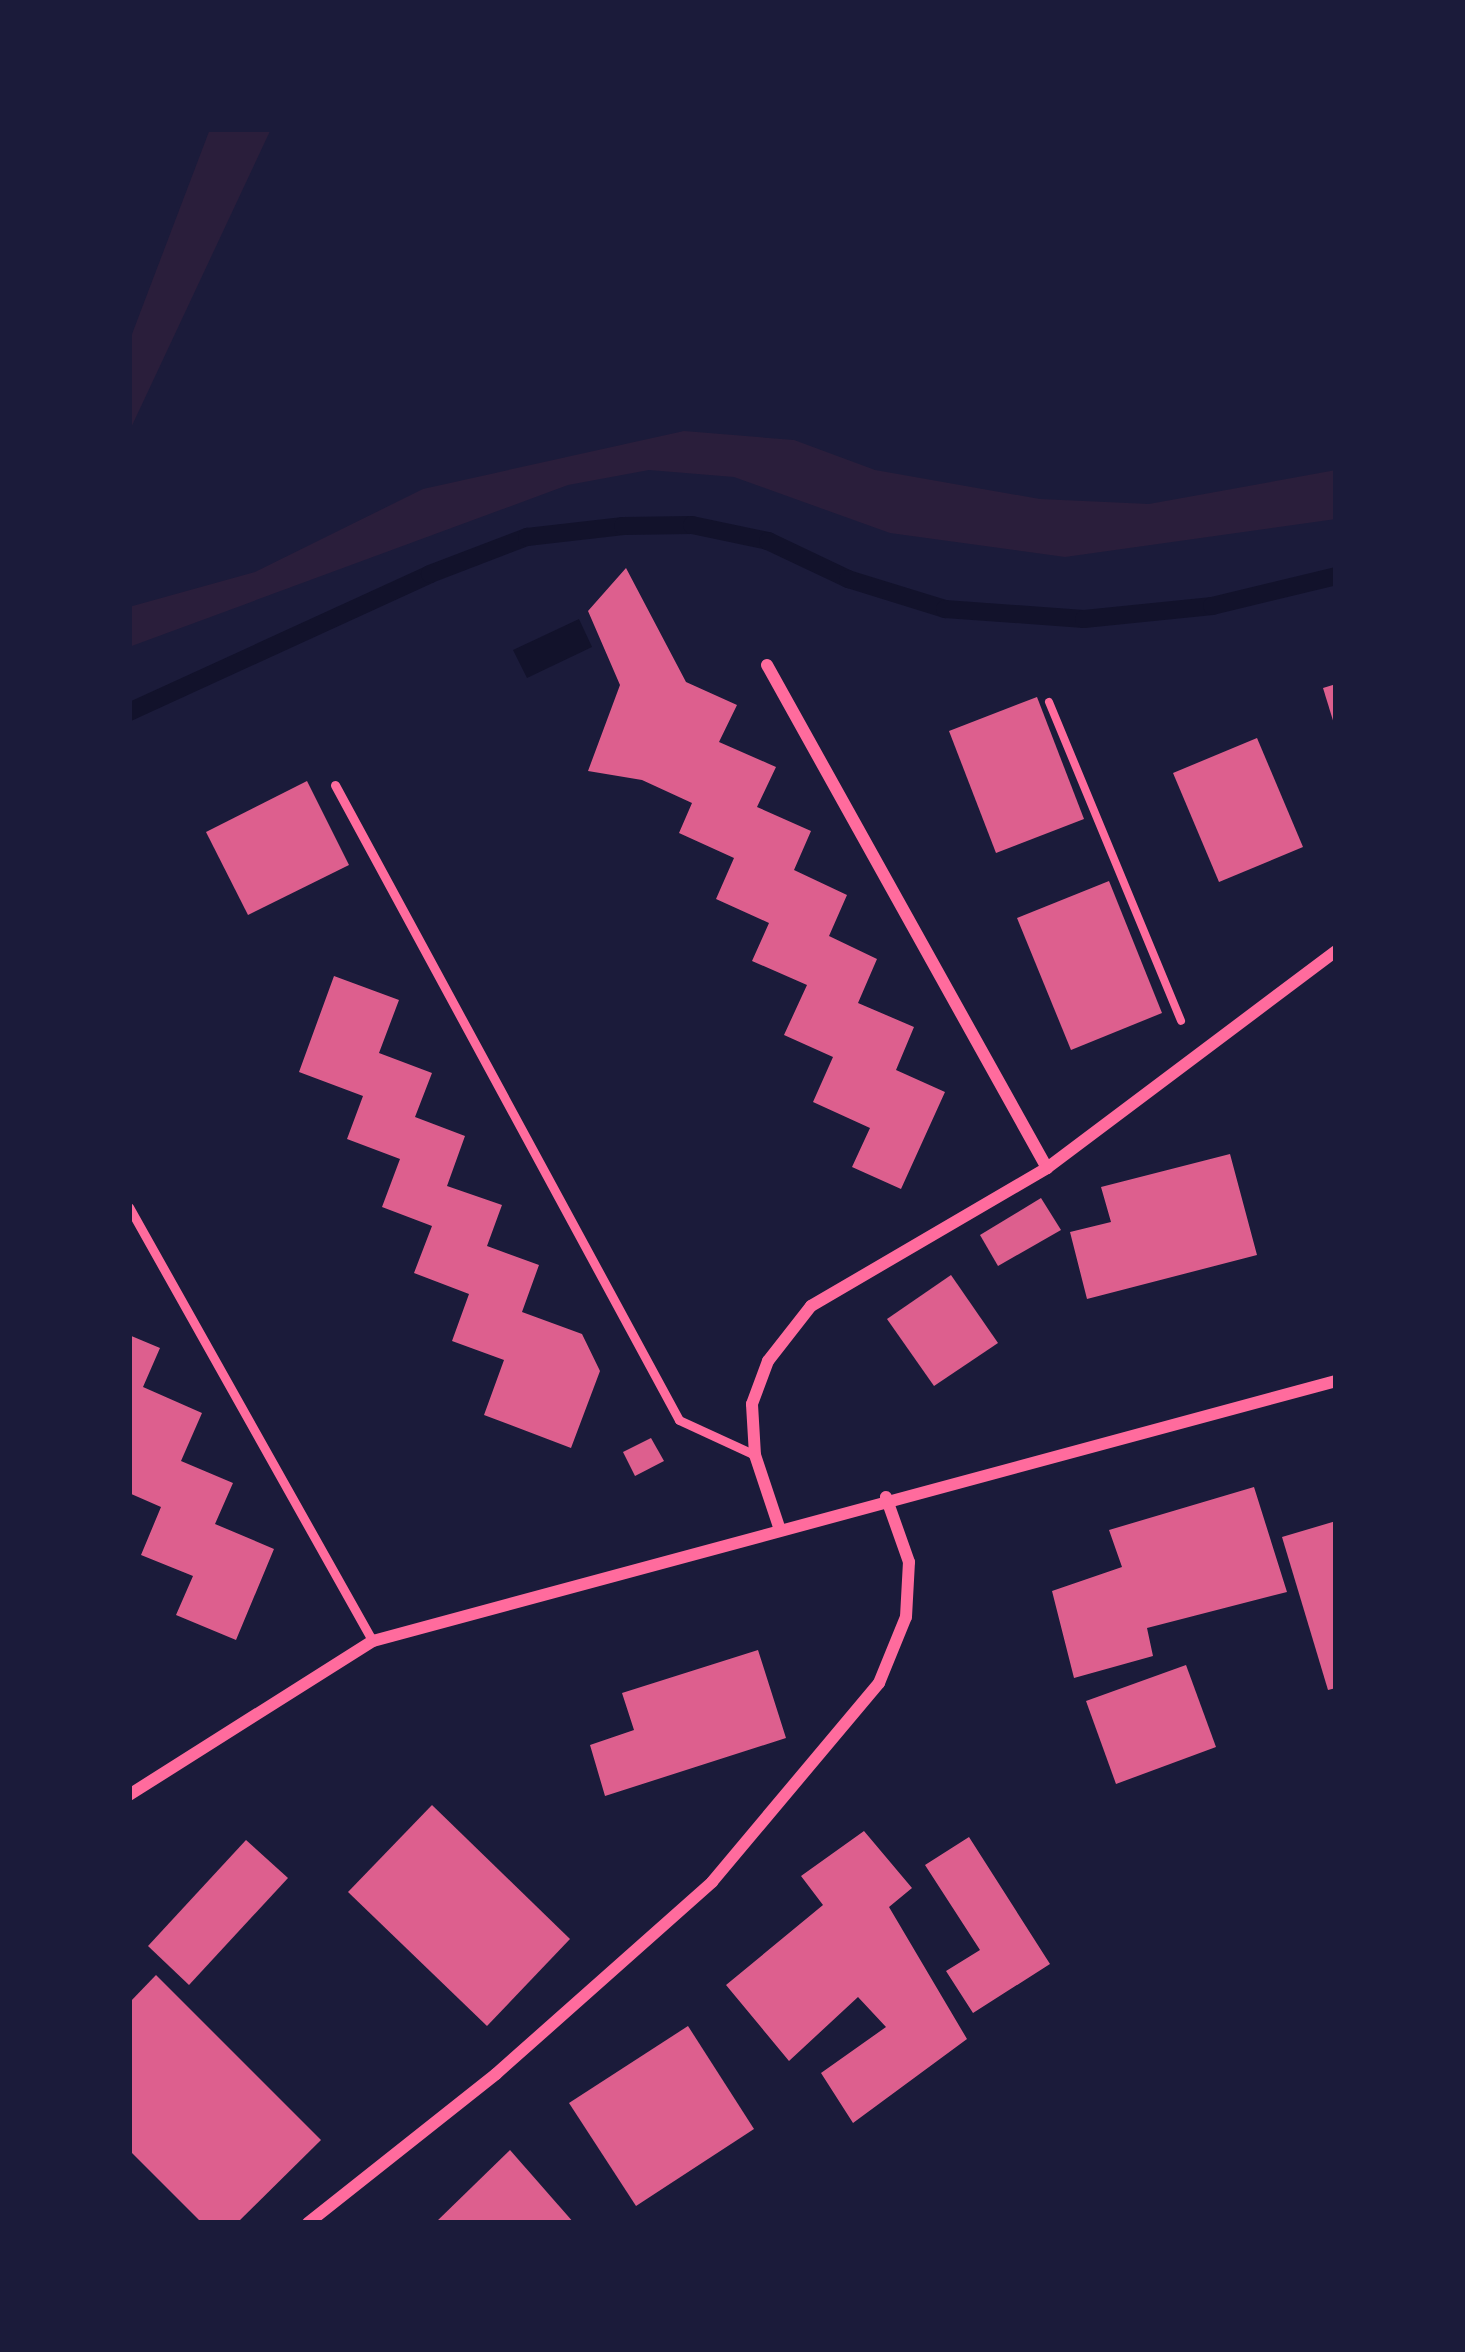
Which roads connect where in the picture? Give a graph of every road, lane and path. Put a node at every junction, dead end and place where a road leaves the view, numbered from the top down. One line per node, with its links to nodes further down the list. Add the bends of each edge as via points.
1 (767, 664): 6 (street)
2 (1049, 702): 5 (path)
3 (335, 784): 9 (lane, via 679,1420)
4 (1336, 951): 5 (street)
5 (1197, 1062): 6 (street)
6 (1047, 1168): 9 (street, via 812,1306 768,1361 752,1404)
7 (129, 1208): 12 (lane)
8 (1336, 1381): 10 (street)
9 (755, 1455): 11 (street)
10 (886, 1497): 11 (street); 14 (street, via 909,1562 906,1617 879,1683 712,1882 496,2074)
11 (780, 1530): 12 (street)
12 (373, 1642): 13 (street)
13 (129, 1795)
14 (308, 2223)

